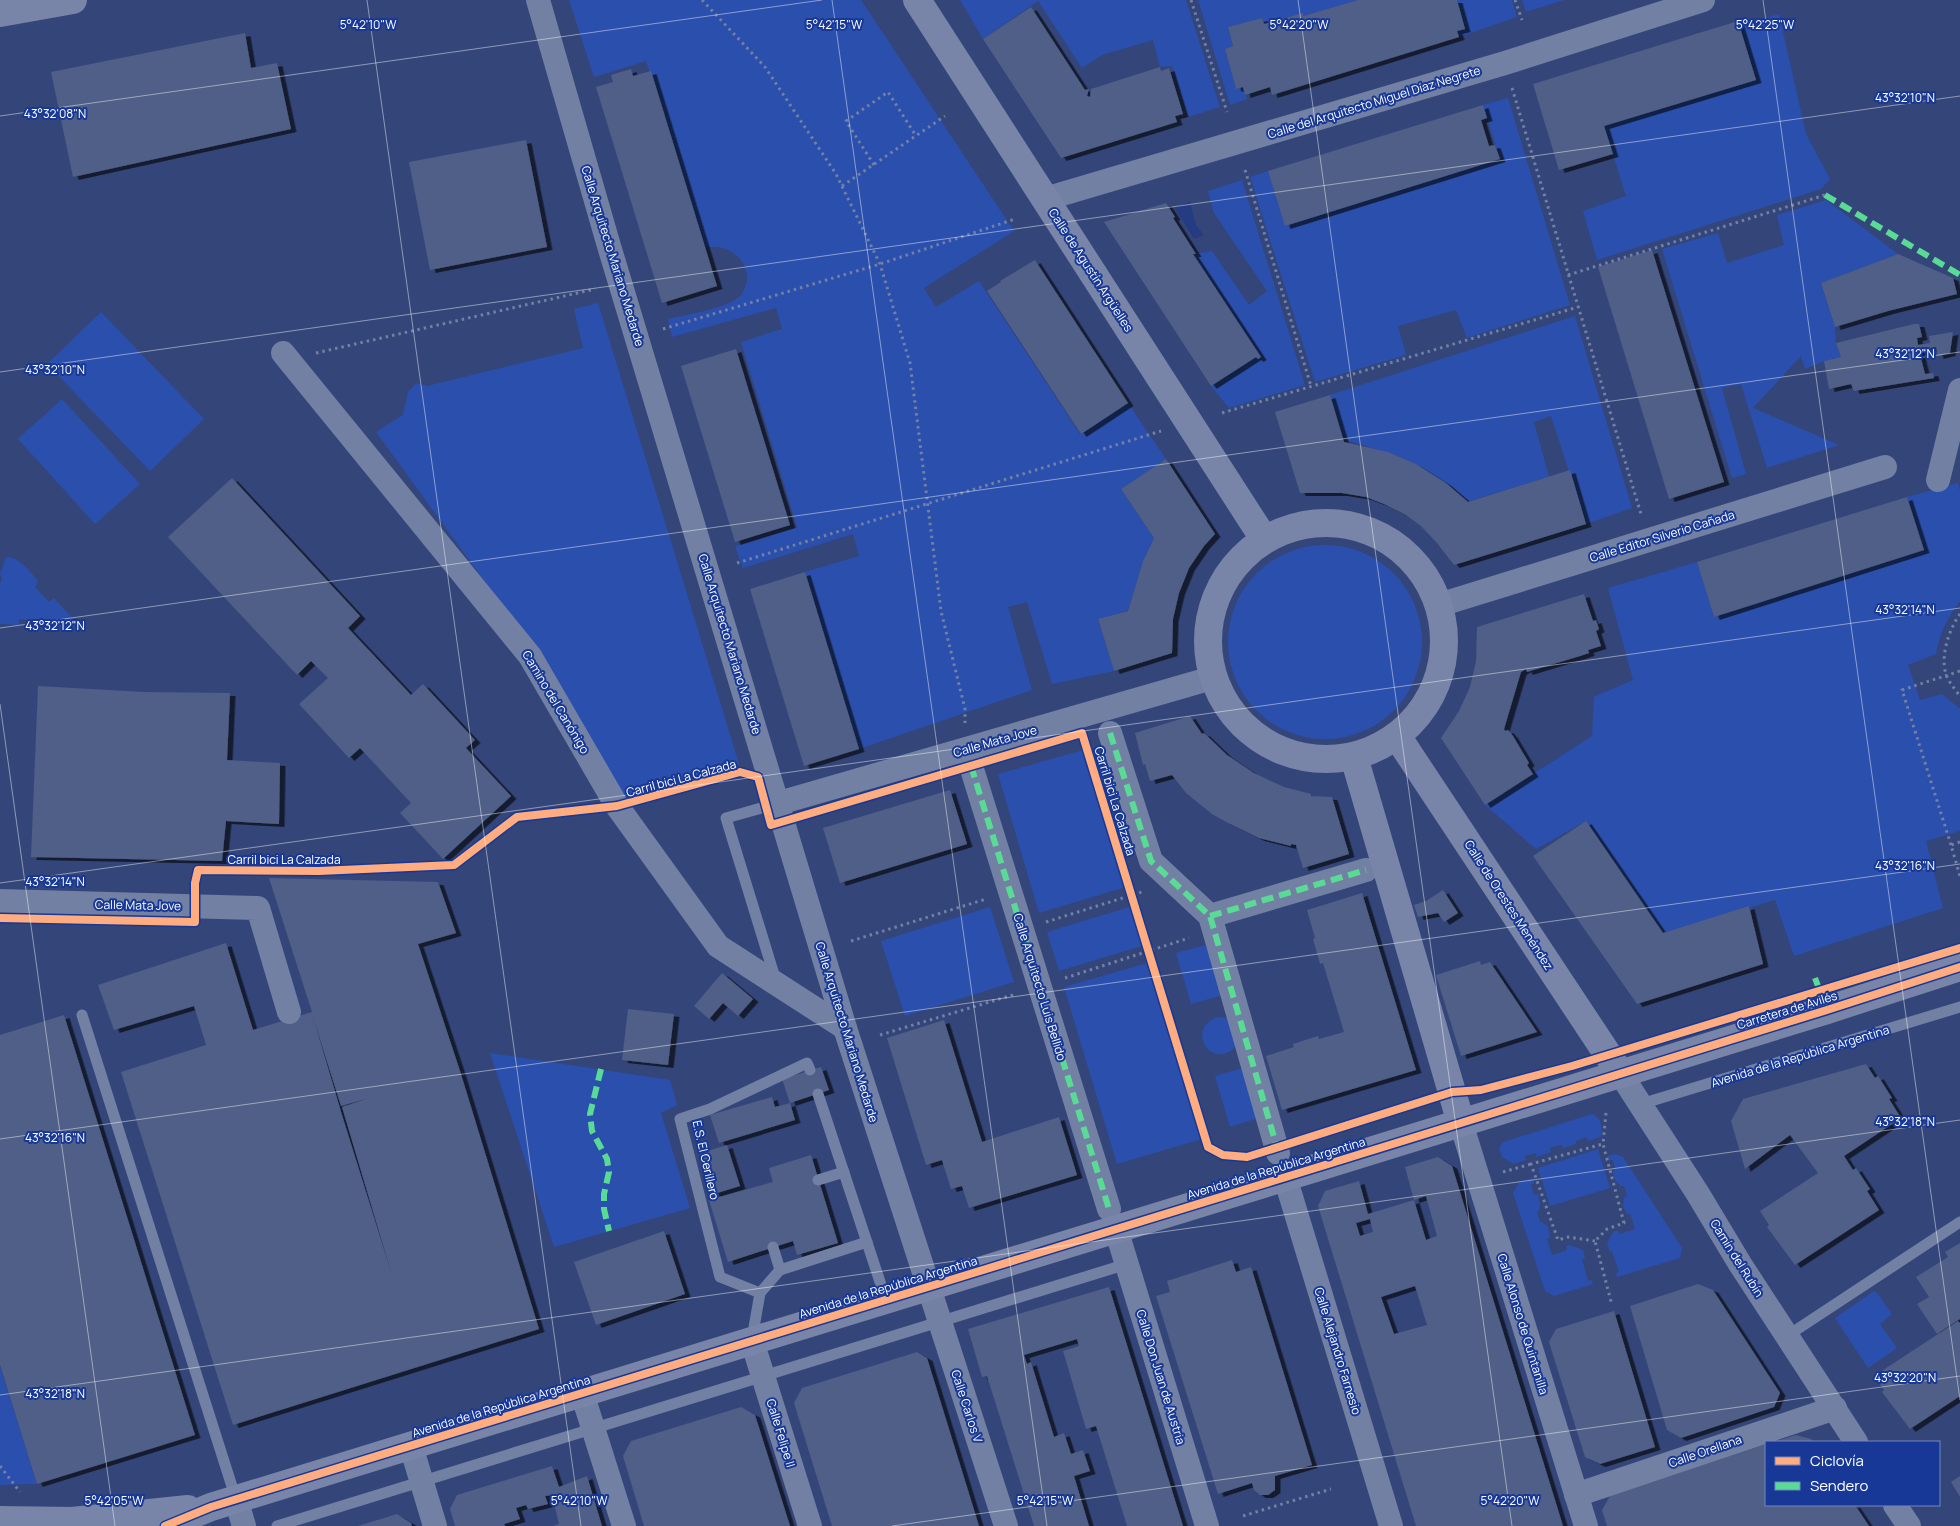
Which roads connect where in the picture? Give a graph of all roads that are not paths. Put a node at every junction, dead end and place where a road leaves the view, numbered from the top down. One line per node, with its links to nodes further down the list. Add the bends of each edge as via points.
1 (73, 0): 5 (street)
2 (538, 0): 19 (street, Calle Arquitecto Mariano Medarde)
3 (917, 0): 6 (street, Calle de Agustín Argüelles)
4 (1703, 0): 6 (street, Calle del Arquitecto Miguel Díaz Negrete, via 1520,58)
5 (0, 13)
6 (1045, 199): 12 (street, Calle de Agustín Argüelles)
7 (286, 356): 24 (street, Camino del Canónigo, via 530,656 617,806 718,946)
8 (1960, 390): 9 (street)
9 (1953, 448): 11 (street)
10 (1885, 467): 13 (street, Calle Editor Silverio Cañada)
11 (1938, 480)
12 (1264, 539): 13 (street, via 1297,526 1333,522 1368,530 1399,547 1423,573); 14 (street, via 1234,565 1214,600 1206,639)
13 (1439, 605): 16 (street, via 1445,641 1439,677 1423,710)
14 (1212, 678): 17 (street, via 1228,710 1253,735 1284,753 1319,760); 19 (street, Calle Mata Jove)
15 (1110, 733): 22 (street, via 1151,861)
16 (1397, 736): 17 (street); 30 (street, Calle de Orestes Menéndez)
17 (1354, 757): 33 (street)
18 (971, 766): 37 (street, Calle Arquitecto Luis Bellido)
19 (778, 804): 24 (lane, via 726,818); 28 (street, Calle Arquitecto Mariano Medarde)
20 (1366, 870): 22 (street)
21 (0, 902): 26 (street, Calle Mata Jove, via 258,908)
22 (1210, 916): 34 (street, Calle Alejandro Farnesio)
23 (1960, 967): 30 (street, Carretera de Avilés)
24 (778, 985): 28 (street, Camino del Canónigo)
25 (1960, 1007): 32 (lane, Avenida de la República Argentina)
26 (289, 1012)
27 (82, 1015): 57 (lane)
28 (845, 1028): 43 (street, Calle Arquitecto Mariano Medarde)
29 (810, 1070): 44 (lane, E.S. El Cerillero, via 807,1062 710,1109 680,1119 720,1278)
30 (1620, 1073): 32 (street, Camín del Rubín); 33 (street, Avenida de la República Argentina)
31 (818, 1094): 35 (lane)
32 (1641, 1104): 47 (street, Camín del Rubín)
33 (1461, 1123): 34 (street, Avenida de la República Argentina); 56 (street, Calle Alonso de Quintanilla)
34 (1282, 1165): 37 (street, Avenida de la República Argentina); 68 (street, Calle Alejandro Farnesio)
35 (844, 1172): 36 (lane); 39 (lane)
36 (818, 1180)
37 (1113, 1219): 41 (street, Calle Don Juan de Austria); 43 (street, Avenida de la República Argentina)
38 (1960, 1222): 47 (lane)
39 (867, 1242): 42 (lane); 45 (lane)
40 (773, 1247): 42 (lane)
41 (1126, 1264): 46 (lane); 67 (street, Calle Don Juan de Austria)
42 (780, 1270): 44 (lane)
43 (928, 1286): 45 (street, Avenida de la República Argentina); 46 (street, Calle Carlos V)
44 (760, 1292): 48 (lane)
45 (886, 1300): 48 (street, Avenida de la República Argentina)
46 (940, 1322): 49 (lane); 66 (street, Calle Carlos V)
47 (1787, 1336): 51 (street, Camín del Rubín)
48 (752, 1341): 49 (street, Calle Felipe II); 50 (street, Avenida de la República Argentina)
49 (763, 1376): 52 (lane); 65 (street, Calle Felipe II)
50 (582, 1393): 52 (street); 54 (street, Avenida de la República Argentina)
51 (1835, 1408): 53 (street, Camín del Rubín); 56 (street, Calle Orellana)
52 (594, 1428): 55 (lane); 64 (street)
53 (1855, 1441)
54 (411, 1446): 55 (street); 57 (street, Avenida de la República Argentina)
55 (422, 1482): 62 (lane); 63 (street)
56 (1576, 1495): 69 (street, Calle Alonso de Quintanilla)
57 (224, 1503): 59 (street, Avenida de la República Argentina, via 72,1521); 60 (street, Avenida de la República Argentina); 61 (street)
58 (1897, 1506): 70 (street)
59 (8, 1522)
60 (165, 1526)
61 (244, 1526)
62 (277, 1526)
63 (436, 1526)
64 (624, 1526)
65 (810, 1526)
66 (1006, 1526)
67 (1207, 1526)
68 (1391, 1526)
69 (1586, 1526)
70 (1909, 1526)

